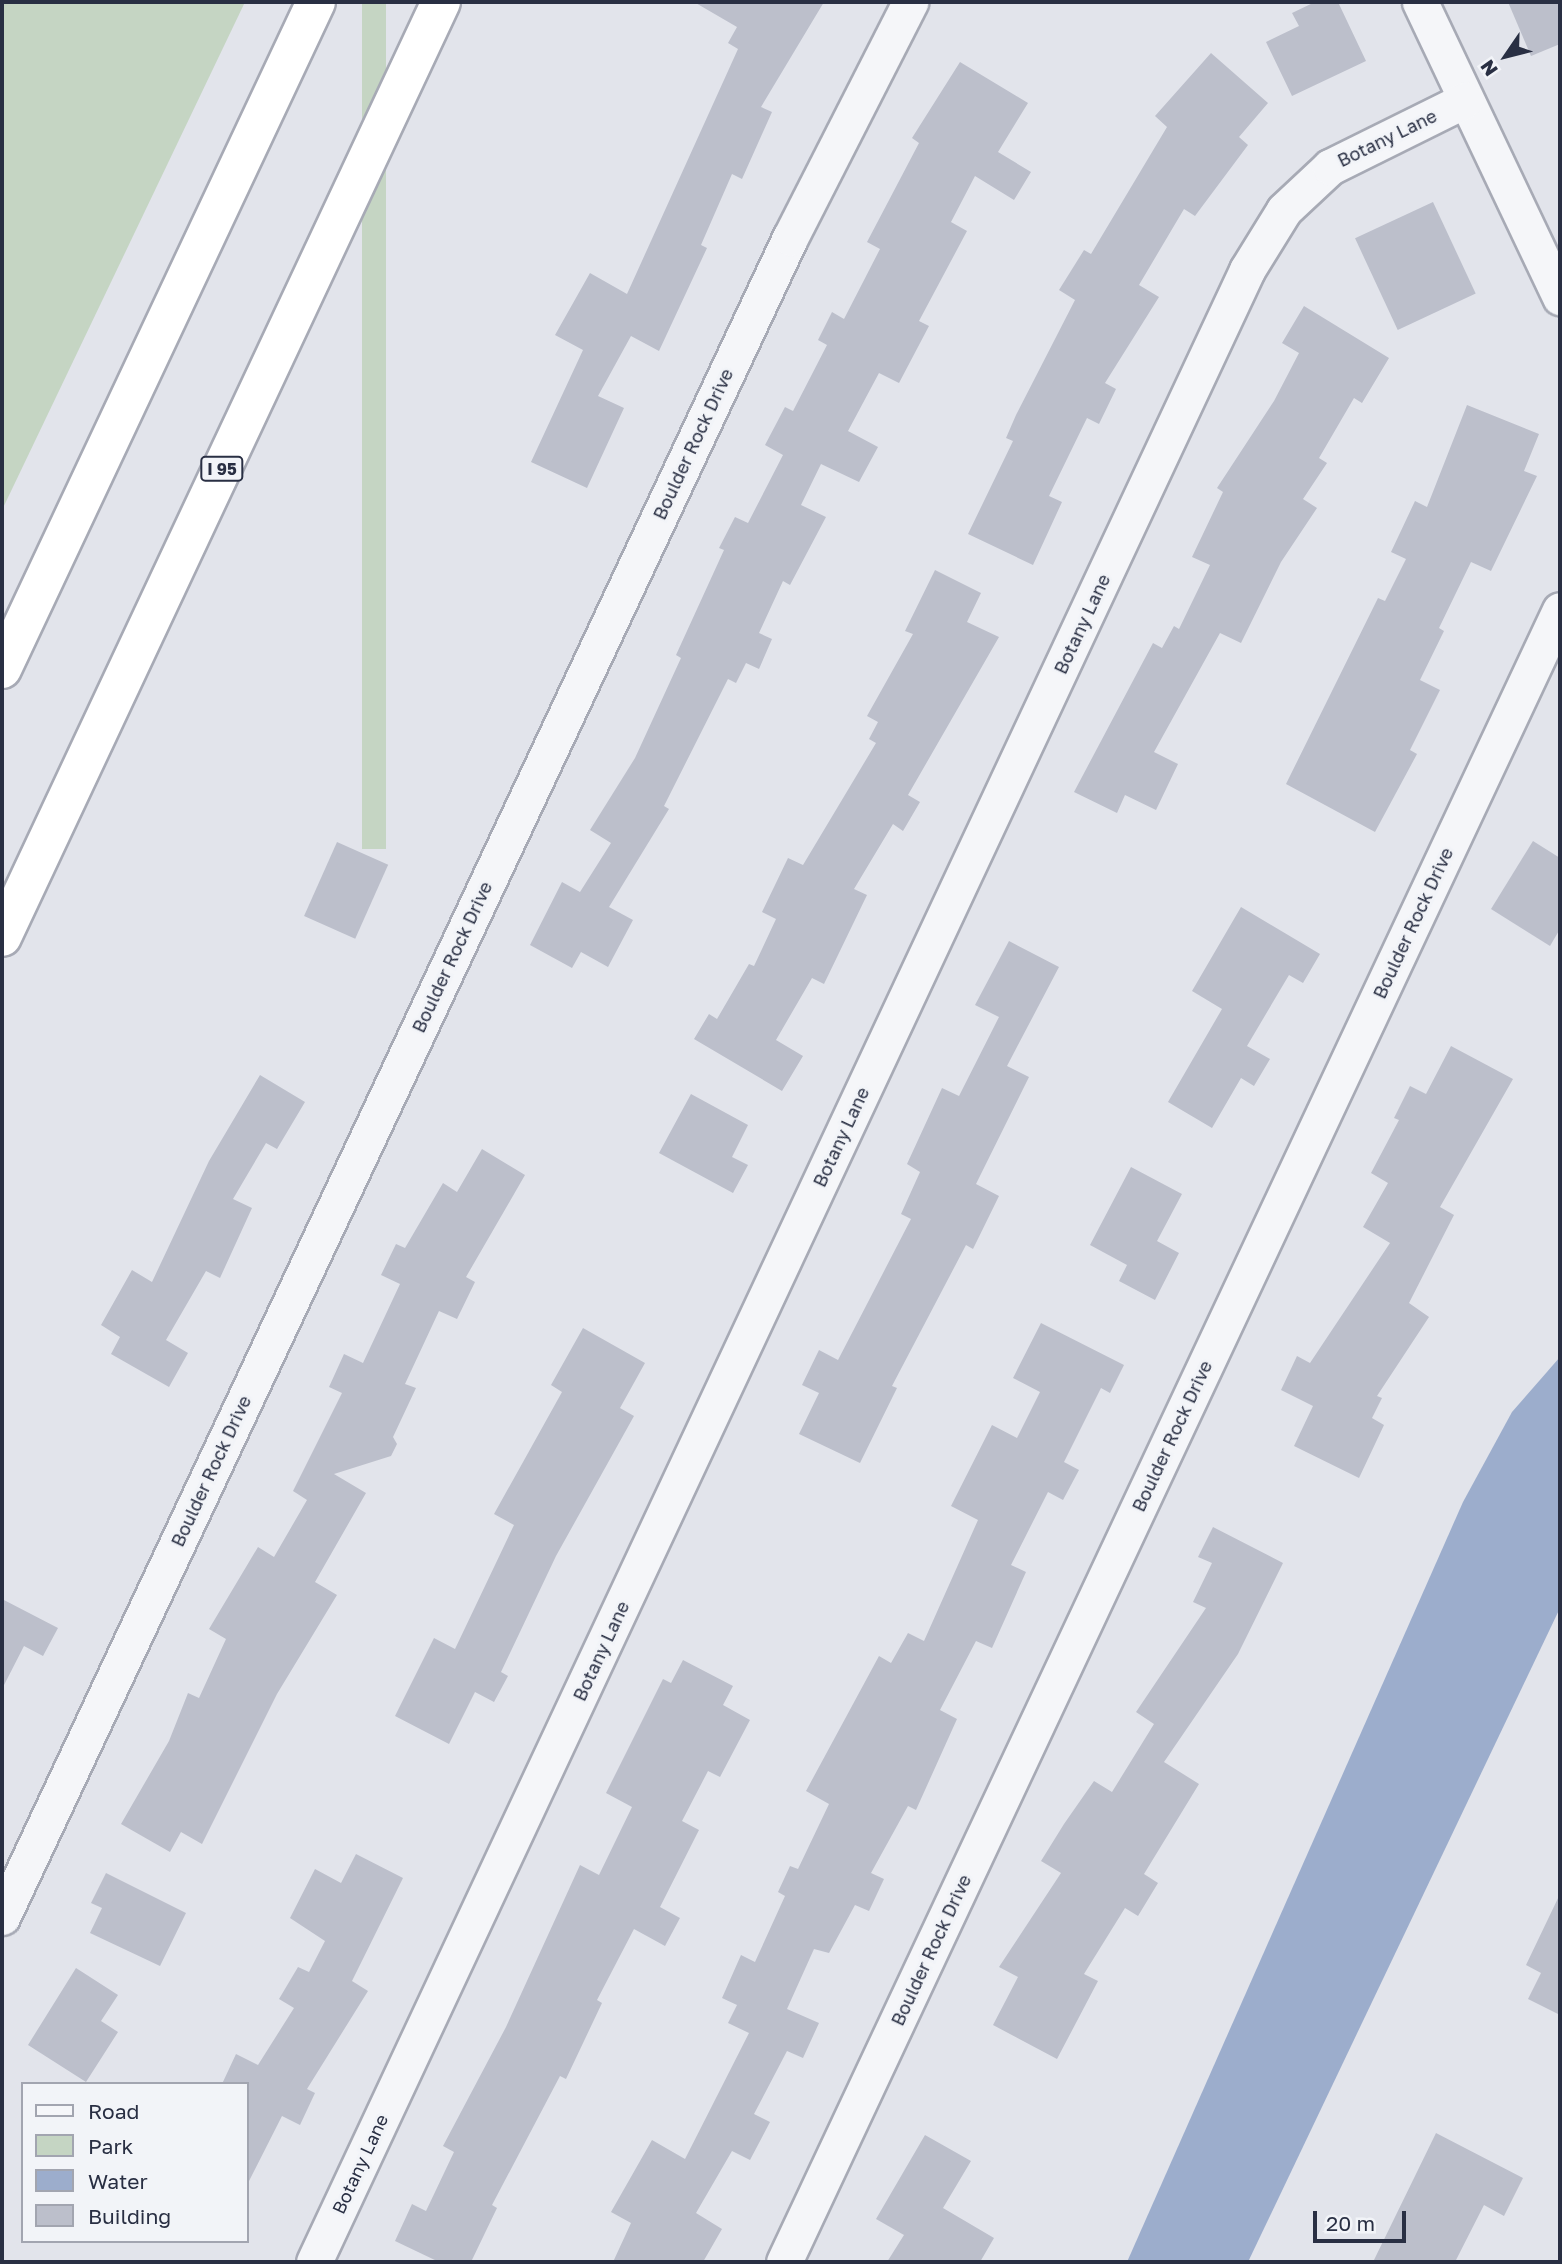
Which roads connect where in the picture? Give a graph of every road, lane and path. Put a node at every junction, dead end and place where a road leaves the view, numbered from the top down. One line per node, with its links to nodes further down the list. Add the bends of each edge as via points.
1 (316, 2): 8 (highway)
2 (441, 2): 9 (highway, I 95)
3 (910, 2): 10 (street, Boulder Rock Drive, via 790,238)
4 (1420, 2): 5 (street)
5 (1465, 100): 6 (street); 11 (street, Botany Lane, via 1330,167 1284,210 1247,270)
6 (1560, 297)
7 (1560, 611): 12 (street, Boulder Rock Drive)
8 (2, 669)
9 (2, 937)
10 (2, 1917)
11 (314, 2262)
12 (784, 2262)

